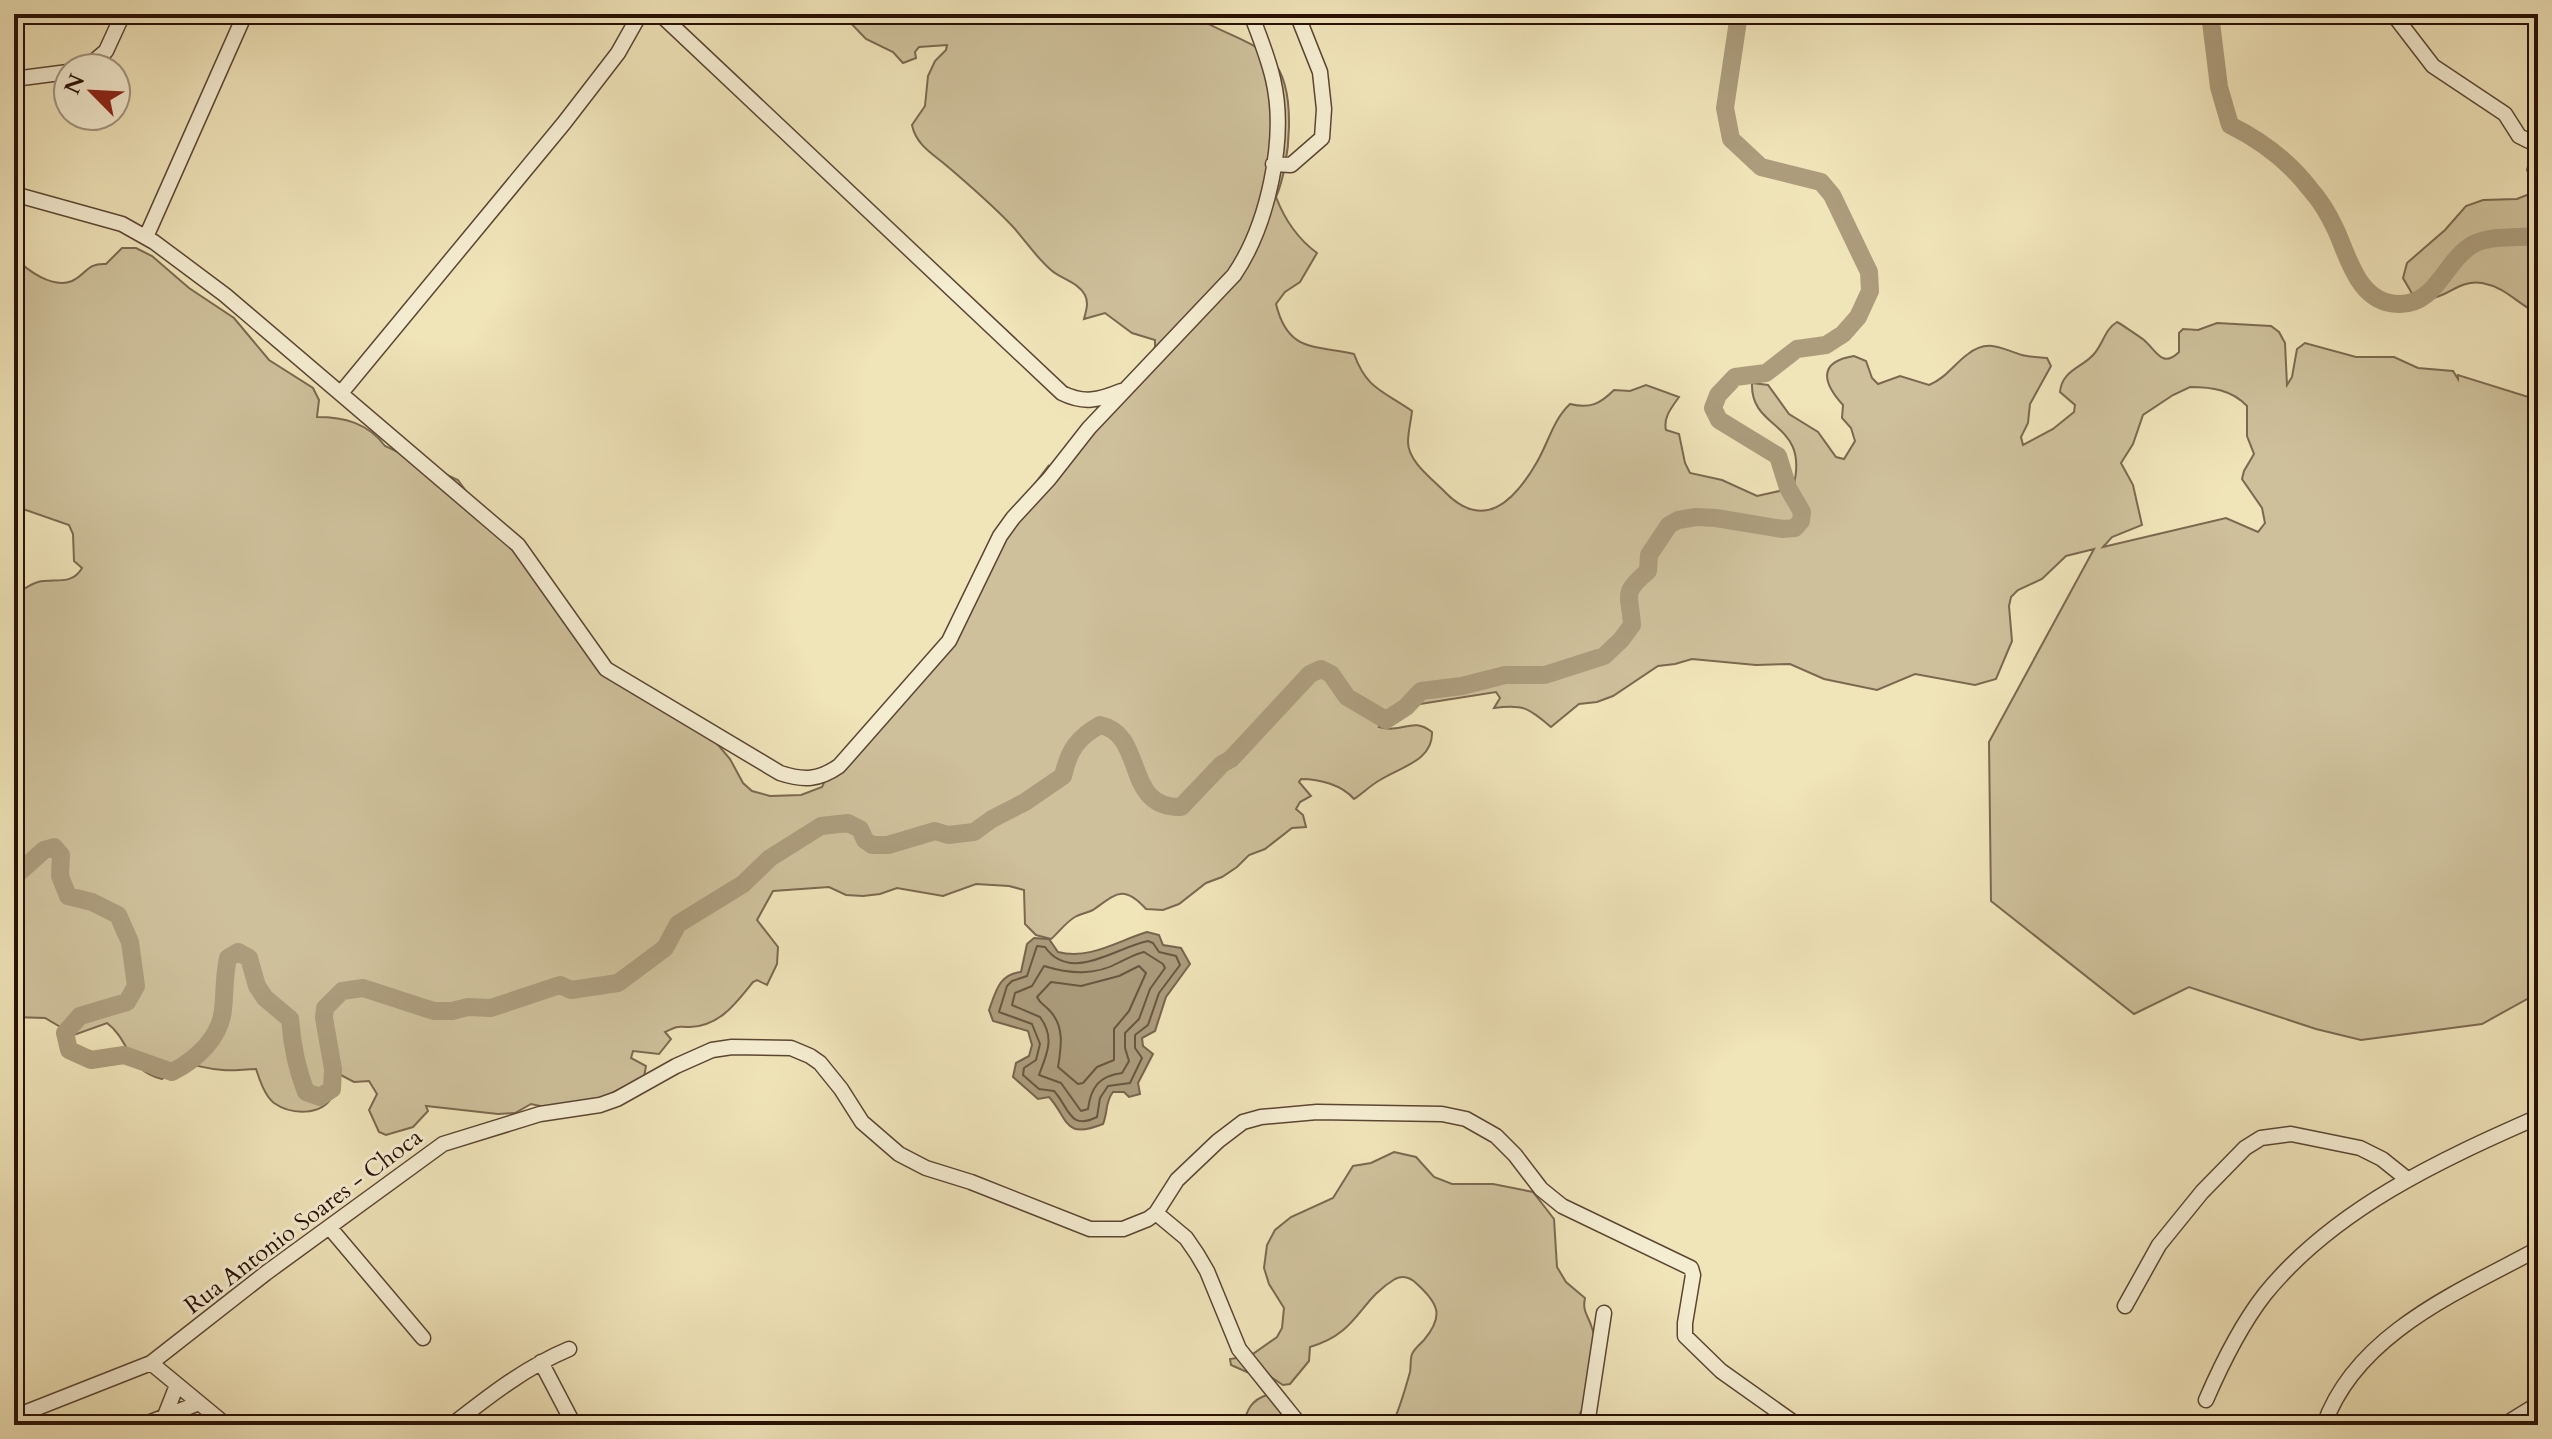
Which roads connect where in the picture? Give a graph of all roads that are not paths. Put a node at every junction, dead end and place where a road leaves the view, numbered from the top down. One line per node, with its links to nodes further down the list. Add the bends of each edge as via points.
1 (123, 14): 8 (street)
2 (245, 14): 14 (street)
3 (640, 14): 16 (street, via 618,53 564,123)
4 (660, 14): 15 (street, via 1062,393 1090,401)
5 (1251, 14): 12 (street, via 1274,81)
6 (1297, 14): 12 (street, via 1320,72 1322,138 1291,165)
7 (2393, 14): 11 (street, via 2433,66 2505,114 2519,136)
8 (105, 52)
9 (52, 74): 10 (street)
10 (14, 79)
11 (2538, 139)
12 (1273, 164): 15 (street, via 1249,253)
13 (14, 194): 14 (street, via 122,224)
14 (146, 237): 16 (street, via 225,295)
15 (1127, 389): 16 (street, via 1007,527 949,641 934,660 839,766 808,780 780,773 606,669 518,545)
16 (341, 393)
17 (2538, 1117): 18 (street)
18 (2407, 1179): 22 (street, via 2360,1148 2291,1134 2261,1138 2194,1201 2159,1245); 29 (street, via 2338,1227 2281,1276 2235,1339)
19 (1156, 1213): 20 (street, Rua Antonio Soares - Choca, via 1123,1229 1090,1229 926,1168 871,1131 810,1056 791,1048 732,1047 712,1050 600,1105 540,1114 443,1144); 38 (street, via 1197,1254 1239,1349); 40 (street, via 1177,1180 1243,1122 1317,1112 1466,1119 1504,1143 1562,1206 1686,1264 1693,1275 1685,1336 1721,1371)
20 (330, 1228): 24 (street); 27 (street, Rua Antonio Soares - Choca)
21 (2538, 1249): 41 (street, via 2381,1343 2347,1380)
22 (2125, 1306)
23 (1604, 1313): 39 (street)
24 (423, 1338)
25 (569, 1349): 26 (street)
26 (541, 1362): 36 (street); 37 (street)
27 (151, 1363): 28 (street); 32 (street, Rua Antonio Soares - Choca)
28 (177, 1385): 30 (street); 33 (street)
29 (2206, 1400)
30 (199, 1403): 33 (street); 35 (street)
31 (2538, 1404): 42 (street)
32 (14, 1417)
33 (164, 1418): 34 (street)
34 (143, 1425)
35 (226, 1425)
36 (452, 1425)
37 (574, 1425)
38 (1300, 1425)
39 (1587, 1425)
40 (1797, 1425)
41 (2324, 1425)
42 (2504, 1425)

